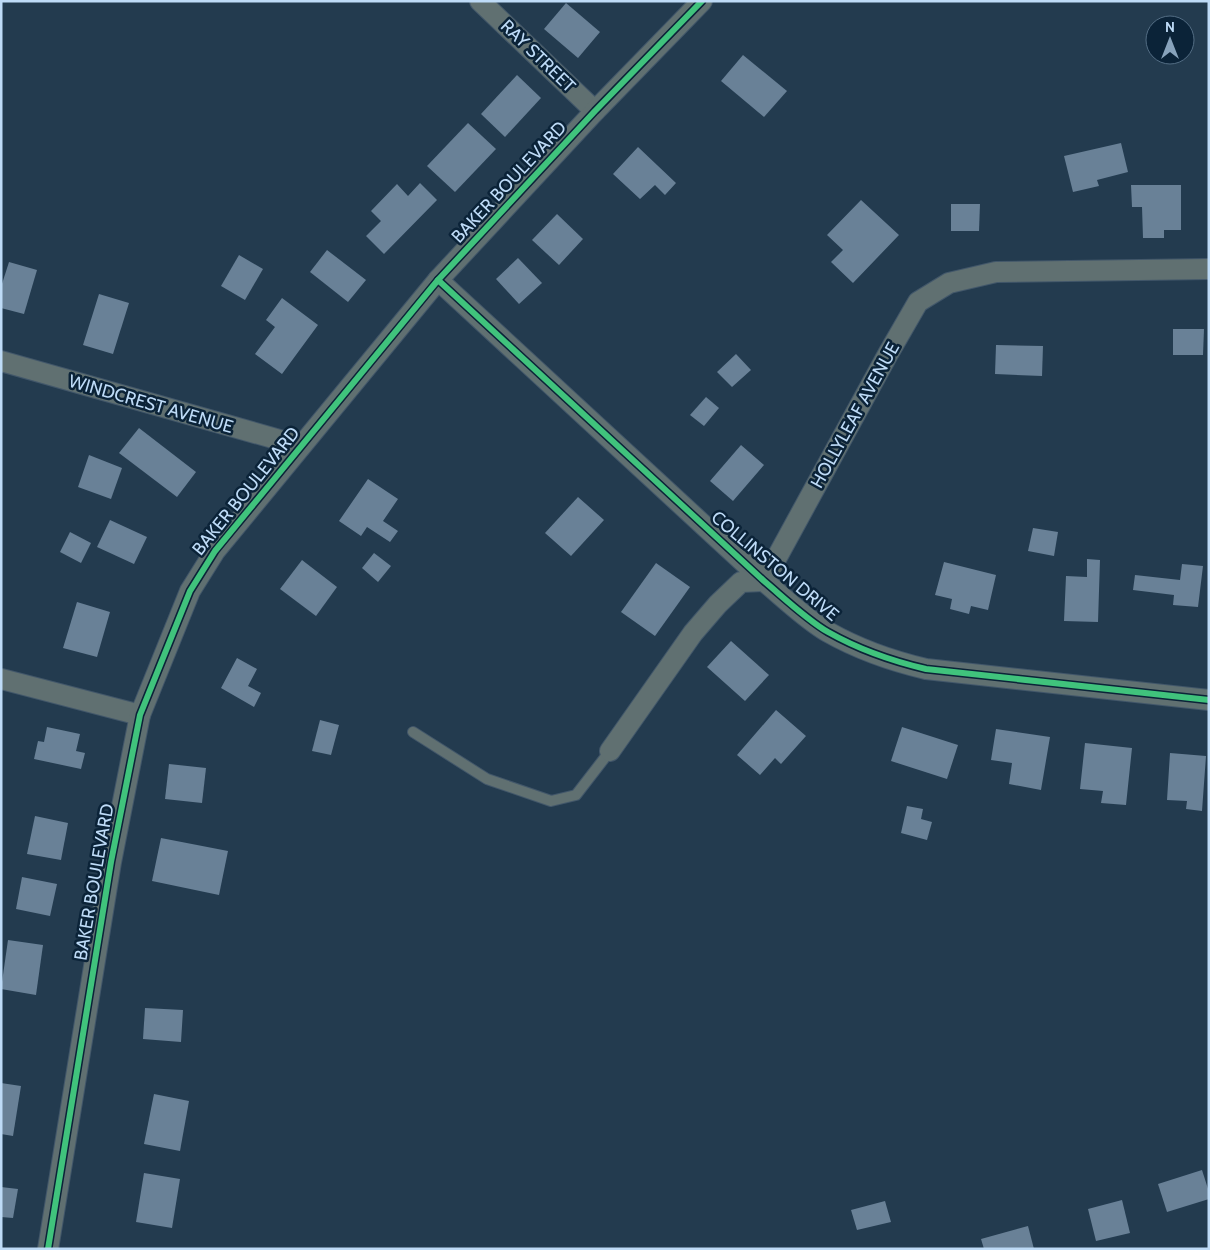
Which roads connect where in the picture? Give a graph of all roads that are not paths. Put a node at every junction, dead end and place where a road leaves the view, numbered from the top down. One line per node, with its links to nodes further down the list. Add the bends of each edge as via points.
1 (480, 1): 3 (street, RAY STREET)
2 (702, 1): 3 (street, BAKER BOULEVARD)
3 (595, 110): 5 (street, BAKER BOULEVARD)
4 (1209, 269): 8 (street, HOLLYLEAF AVENUE, via 996,272 948,283 918,302)
5 (438, 280): 7 (street, BAKER BOULEVARD); 8 (street, COLLINSTON DRIVE)
6 (1, 361): 7 (street, WINDCREST AVENUE)
7 (301, 446): 11 (street, BAKER BOULEVARD, via 215,551 190,591)
8 (764, 580): 10 (street, COLLINSTON DRIVE, via 827,632 863,649 926,670); 13 (street, via 741,582 718,604 693,633)
9 (1, 679): 11 (street)
10 (1209, 700)
11 (140, 715): 14 (street, BAKER BOULEVARD, via 111,862)
12 (414, 732): 13 (lane, via 487,779 551,801 576,795)
13 (610, 750)
14 (48, 1249)

